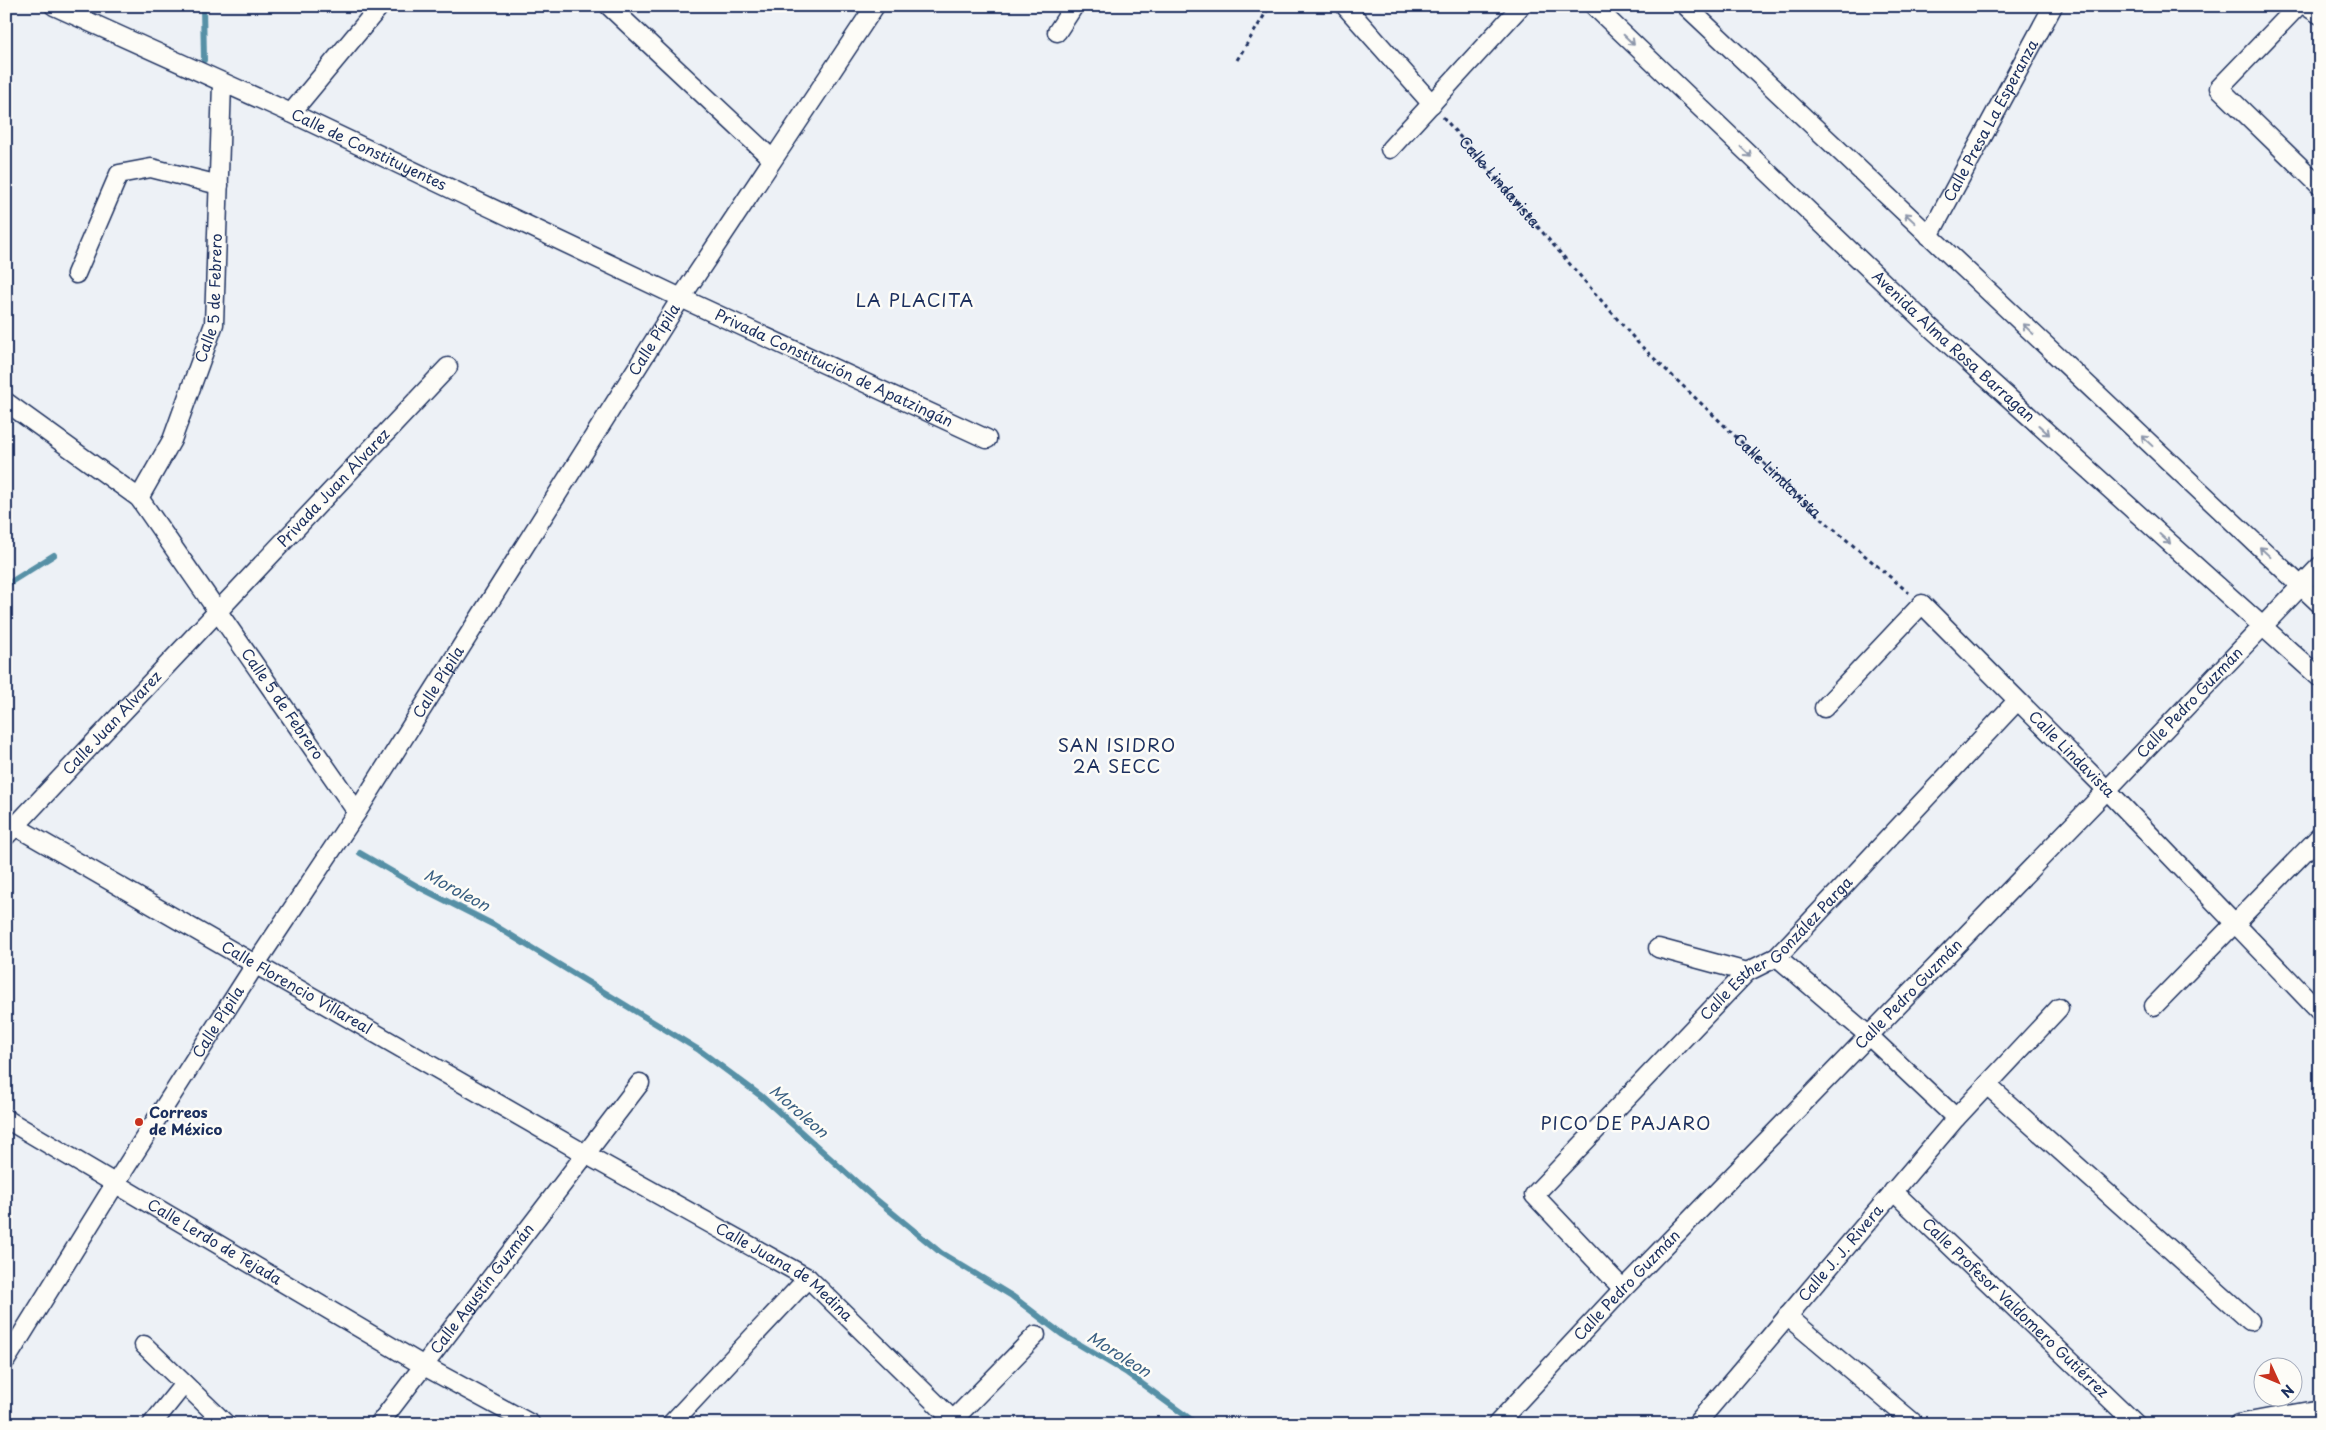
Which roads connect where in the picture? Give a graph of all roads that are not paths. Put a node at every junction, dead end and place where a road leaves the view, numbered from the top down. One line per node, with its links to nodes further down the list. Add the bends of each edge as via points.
1 (54, 6): 15 (street, Calle de Constituyentes)
2 (380, 6): 17 (street)
3 (609, 6): 19 (street)
4 (875, 6): 19 (street, Calle Pípila)
5 (1074, 6): 14 (street)
6 (1344, 6): 16 (street)
7 (1521, 6): 16 (street)
8 (1594, 6): 33 (street, Avenida Alma Rosa Barragan, one-way to 33, via 1930,327)
9 (1686, 6): 22 (street, one-way to 9)
10 (2053, 6): 22 (street, Calle Presa La Esperanza)
11 (2298, 6): 21 (street, via 2219,88)
12 (2306, 6): 13 (street)
13 (2320, 15)
14 (1057, 32)
15 (222, 84): 17 (street, Calle de Constituyentes); 20 (street, Calle 5 de Febrero)
16 (1432, 104): 18 (street)
17 (291, 113): 24 (street, Calle de Constituyentes)
18 (1390, 149)
19 (772, 159): 24 (street, Calle Pípila)
20 (219, 185): 23 (street, via 151,168 119,174); 28 (street, Calle 5 de Febrero, via 214,324 172,440)
21 (2320, 186)
22 (1929, 236): 30 (street, one-way to 22)
23 (76, 274)
24 (681, 298): 27 (street, Privada Constitución de Apatzingán); 38 (street, Calle Pípila)
25 (448, 367): 32 (street, Privada Juan Álvarez)
26 (6, 402): 28 (street, Calle 5 de Febrero)
27 (987, 439)
28 (139, 498): 32 (street, Calle 5 de Febrero)
29 (2320, 566): 30 (street, Calle Pedro Guzmán)
30 (2300, 586): 31 (street); 33 (street, Calle Pedro Guzmán)
31 (2320, 604)
32 (220, 612): 38 (street, Calle 5 de Febrero); 39 (street, Calle Juan Álvarez)
33 (2262, 626): 34 (street, Avenida Alma Rosa Barragan); 37 (street, Calle Pedro Guzmán)
34 (2320, 678)
35 (2017, 701): 36 (street, Calle Lindavista, via 1922,604); 37 (street, Calle Lindavista); 43 (street, Calle Esther González Parga)
36 (1824, 708)
37 (2107, 790): 41 (street, Calle Lindavista); 49 (street, Calle Pedro Guzmán)
38 (357, 812): 44 (street, Calle Pípila)
39 (9, 827): 44 (street, Calle Florencio Villareal)
40 (2320, 836): 41 (street)
41 (2235, 923): 46 (street); 48 (street, Calle Lindavista)
42 (1658, 948): 45 (street)
43 (1777, 957): 45 (street, Calle Esther González Parga); 49 (street)
44 (255, 964): 54 (street, Calle Florencio Villareal); 55 (street, Calle Pípila)
45 (1747, 972): 58 (street, Calle Esther González Parga, via 1534,1195)
46 (2154, 1006)
47 (2059, 1008): 51 (street, Calle J. J. Rivera)
48 (2320, 1012)
49 (1868, 1035): 52 (street); 58 (street, Calle Pedro Guzmán)
50 (640, 1083): 54 (street, Calle Agustín Guzmán)
51 (1987, 1085): 52 (street, Calle J. J. Rivera); 60 (street)
52 (1956, 1118): 56 (street, Calle J. J. Rivera)
53 (6, 1119): 55 (street, Calle Lerdo de Tejada)
54 (587, 1155): 57 (street, Calle Juana de Medina); 64 (street, Calle Agustín Guzmán)
55 (115, 1184): 63 (street, Calle Pípila); 64 (street, Calle Lerdo de Tejada)
56 (1893, 1191): 59 (street, Calle J. J. Rivera); 76 (street, Calle Profesor Valdomero Gutiérrez)
57 (808, 1278): 67 (street, Calle Juana de Medina); 72 (street)
58 (1623, 1289): 73 (street, Calle Pedro Guzmán)
59 (1787, 1316): 74 (street, Calle J. J. Rivera); 75 (street)
60 (2250, 1321)
61 (1036, 1335): 67 (street)
62 (144, 1345): 65 (street)
63 (6, 1360)
64 (424, 1366): 70 (street, Calle Agustín Guzmán); 71 (street, Calle Lerdo de Tejada)
65 (184, 1384): 68 (street); 69 (street)
66 (2320, 1409): 77 (street)
67 (953, 1422)
68 (152, 1424)
69 (226, 1424)
70 (379, 1424)
71 (532, 1424)
72 (671, 1424)
73 (1497, 1424)
74 (1696, 1424)
75 (1915, 1424)
76 (2136, 1424)
77 (2238, 1424)

